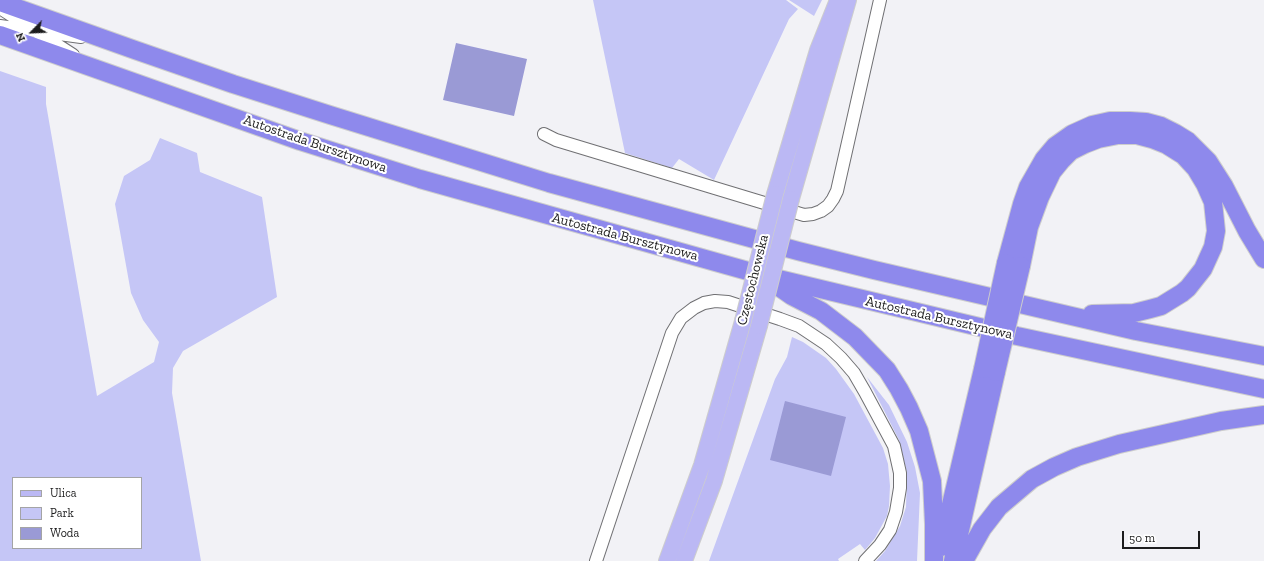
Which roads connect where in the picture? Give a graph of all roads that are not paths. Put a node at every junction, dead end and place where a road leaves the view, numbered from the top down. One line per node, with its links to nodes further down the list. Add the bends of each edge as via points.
1 (838, 0): 21 (main road, Częstochowska, bridge, via 818,50 775,194 743,321 702,465)
2 (848, 0): 22 (main road, Częstochowska, bridge, via 791,200 759,326 718,466)
3 (880, 0): 11 (lane, via 837,190 828,206 821,211 804,214 556,140)
4 (0, 2): 9 (highway)
5 (0, 8): 7 (lane)
6 (0, 26): 7 (lane)
7 (35, 31): 9 (lane); 10 (lane)
8 (0, 35): 10 (highway, Autostrada Bursztynowa)
9 (108, 41): 15 (highway, via 330,115 548,183 798,251)
10 (96, 70): 14 (highway, Autostrada Bursztynowa, via 300,141 420,179)
11 (544, 134)
12 (1264, 259): 13 (highway, via 1208,161 1188,141 1175,133 1161,126 1130,120 1092,125 1072,134 1055,146 1044,159 1028,187 1022,204)
13 (1013, 264): 15 (highway, via 1045,184 1071,151 1098,139 1118,134 1137,135 1167,145 1183,155 1196,169 1213,202 1216,231 1213,247 1203,269 1188,288 1172,300 1150,309 1134,313); 17 (highway, bridge)
14 (762, 275): 18 (highway, Autostrada Bursztynowa, via 1017,336); 24 (highway, via 792,296 821,311 855,337 886,370 898,389 919,430 932,481)
15 (1059, 313): 16 (highway)
16 (1264, 356)
17 (989, 370): 25 (highway); 26 (highway)
18 (1264, 389)
19 (1264, 415): 27 (highway, via 1221,420 1119,444 1054,467 1032,480 999,507 982,529)
20 (596, 561): 23 (lane, via 672,333 681,318 694,308 715,301 728,302 799,326 826,344 841,358 865,392 894,446 900,473 896,512 890,530)
21 (667, 561)
22 (684, 561)
23 (865, 561)
24 (934, 561)
25 (938, 561)
26 (953, 561)
27 (964, 561)

